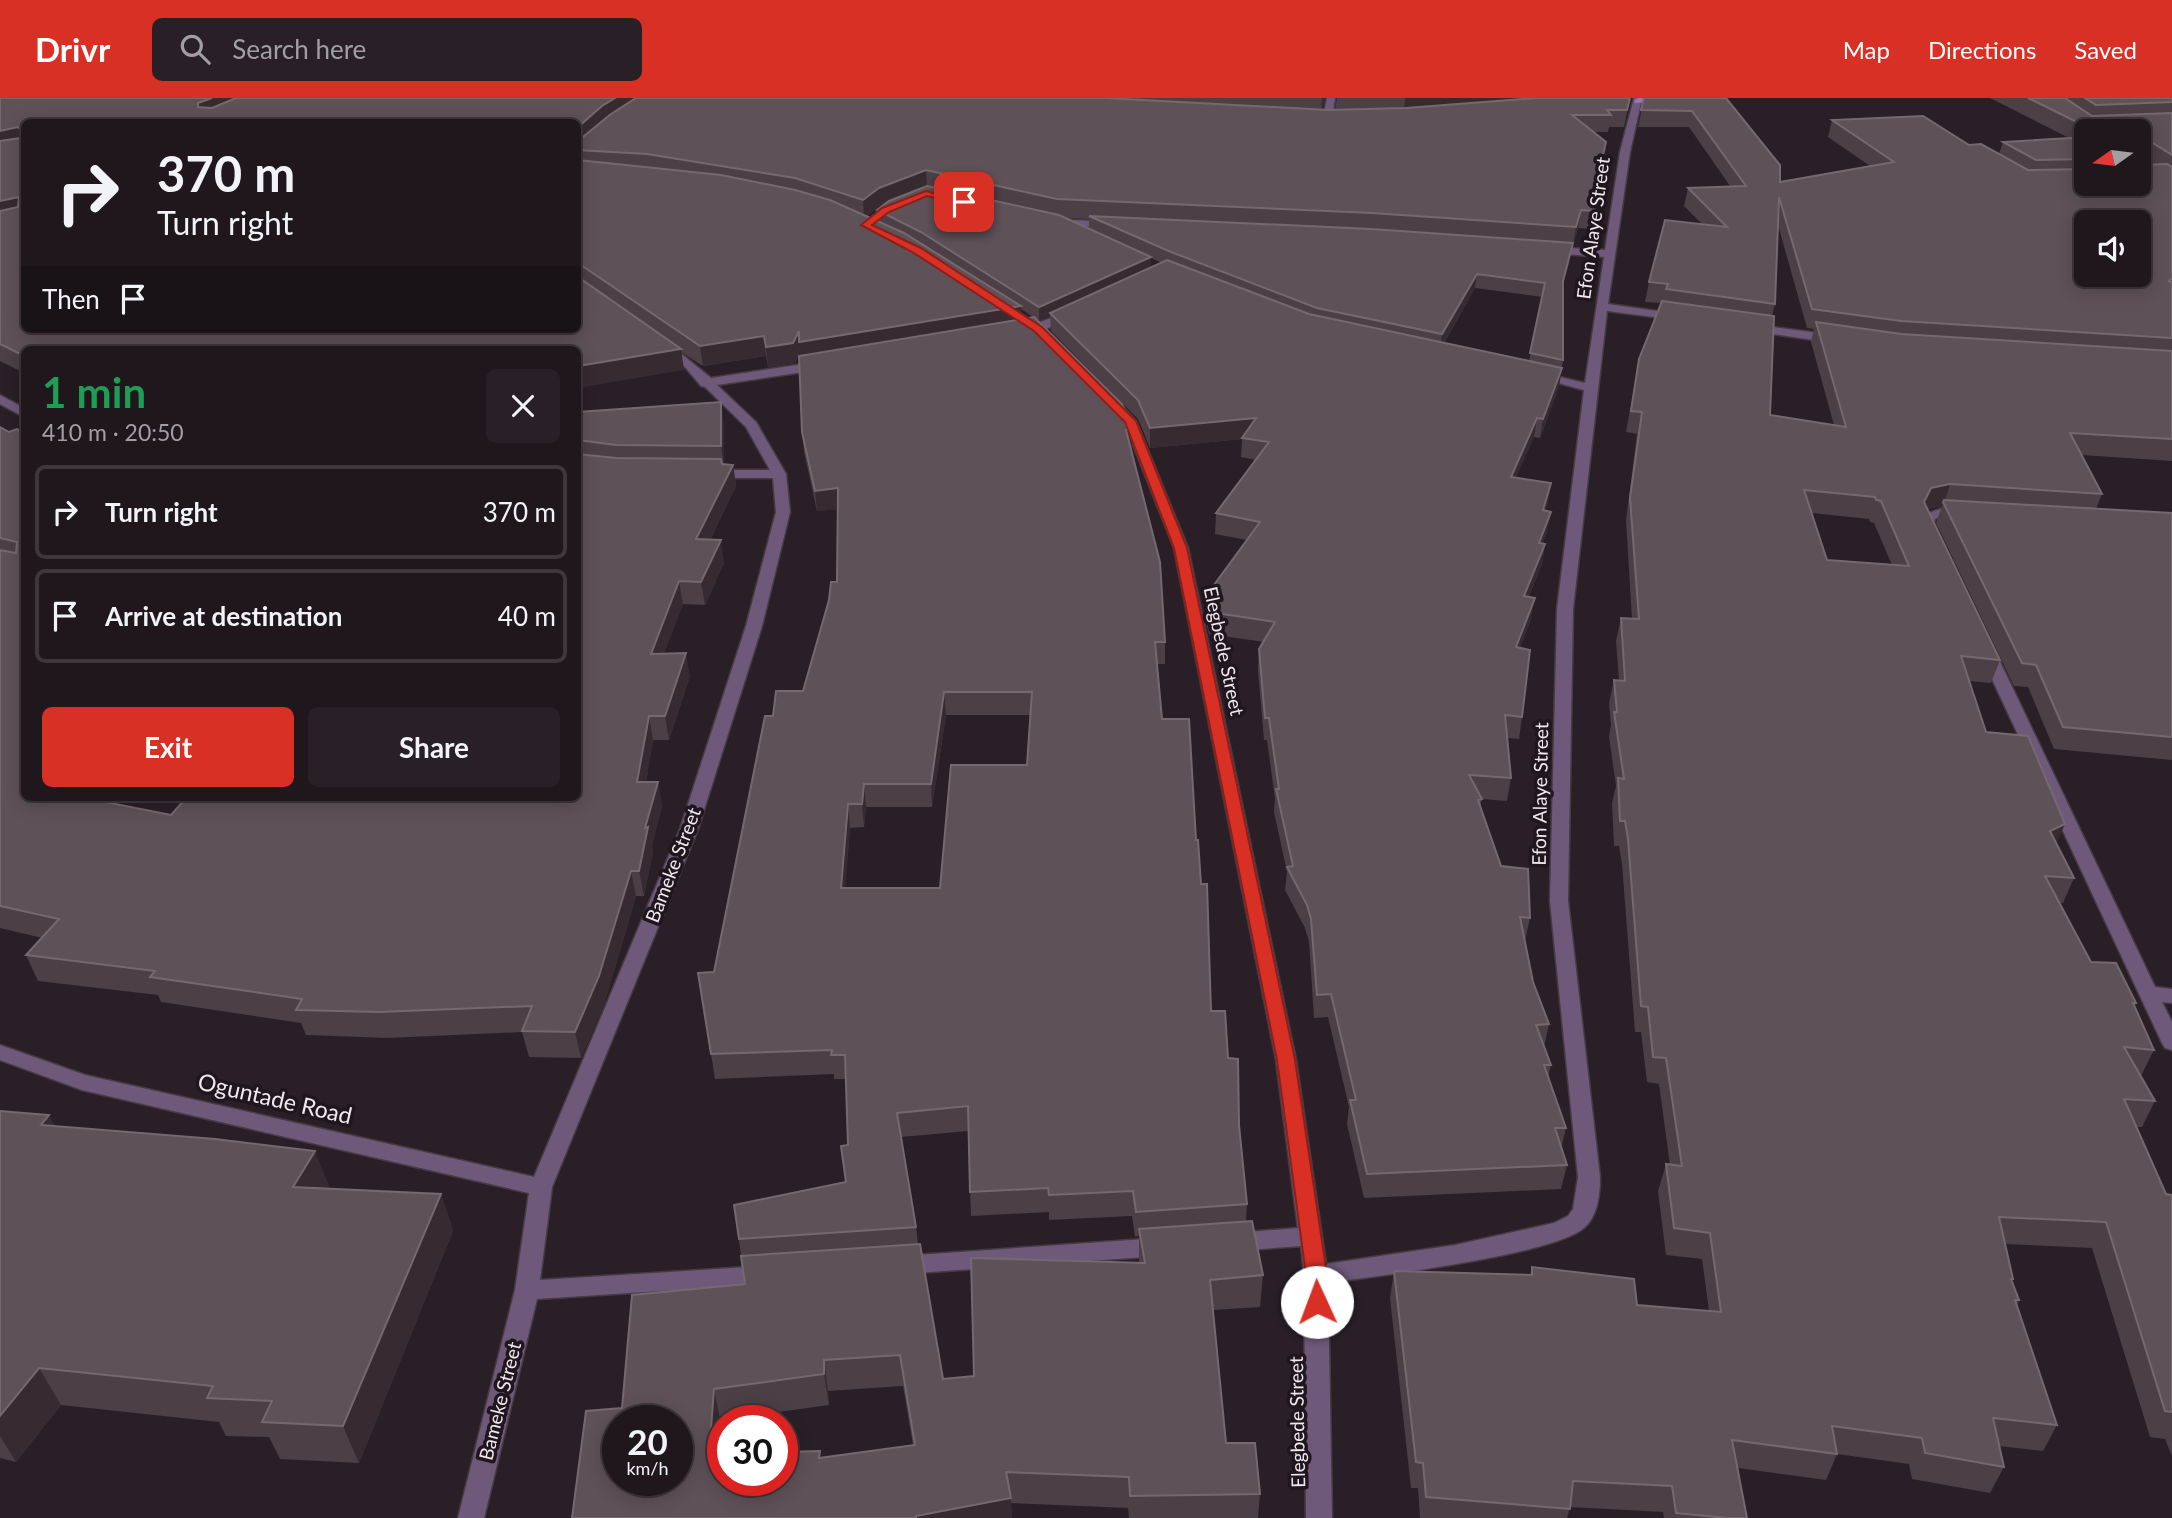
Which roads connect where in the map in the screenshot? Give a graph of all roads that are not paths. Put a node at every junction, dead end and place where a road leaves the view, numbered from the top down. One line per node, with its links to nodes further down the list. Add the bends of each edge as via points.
1 (1331, 98): 6 (street)
2 (1670, 98): 3 (street)
3 (1634, 100): 12 (street, Efon Alaye Street)
4 (1315, 120): 6 (street)
5 (1340, 120): 6 (street)
6 (1327, 121)
7 (1044, 220): 8 (street)
8 (1057, 223): 9 (street); 10 (street)
9 (1125, 226)
10 (1081, 234)
11 (1543, 249): 12 (street)
12 (1609, 254): 13 (street, Efon Alaye Street)
13 (1603, 307): 16 (street); 25 (street, Efon Alaye Street)
14 (1085, 308): 19 (street)
15 (1017, 315): 19 (street)
16 (1696, 320)
17 (1734, 325): 21 (street)
18 (645, 332): 24 (street, Bameke Street, via 690,364)
19 (1043, 333): 20 (street)
20 (1011, 334)
21 (1845, 341)
22 (838, 363): 24 (street)
23 (1524, 373): 25 (street)
24 (705, 383): 30 (street, Bameke Street, via 751,425)
25 (1590, 387): 44 (street, Efon Alaye Street, via 1565,609 1559,901 1589,1200 1575,1223 1538,1239)
26 (1103, 393): 39 (street, Elegbede Street, via 1130,421 1181,548 1286,1060)
27 (0, 399): 28 (street)
28 (21, 411)
29 (701, 474): 30 (street)
30 (779, 474): 38 (street, Bameke Street, via 780,525 754,626 689,829)
31 (1984, 515): 32 (street, via 1930,515 1926,523)
32 (1938, 547)
33 (1979, 634): 34 (street)
34 (2149, 993): 35 (street); 36 (street)
35 (2172, 996)
36 (2172, 1043)
37 (0, 1052): 38 (street, Oguntade Road, via 82,1082)
38 (541, 1187): 45 (street, Bameke Street)
39 (1310, 1236): 40 (street); 44 (street, Elegbede Street)
40 (1214, 1243)
41 (1186, 1245): 42 (street)
42 (874, 1267)
43 (792, 1273): 45 (street)
44 (1316, 1275): 47 (street, Elegbede Street)
45 (527, 1290): 46 (street, Bameke Street)
46 (471, 1518)
47 (1319, 1518)

